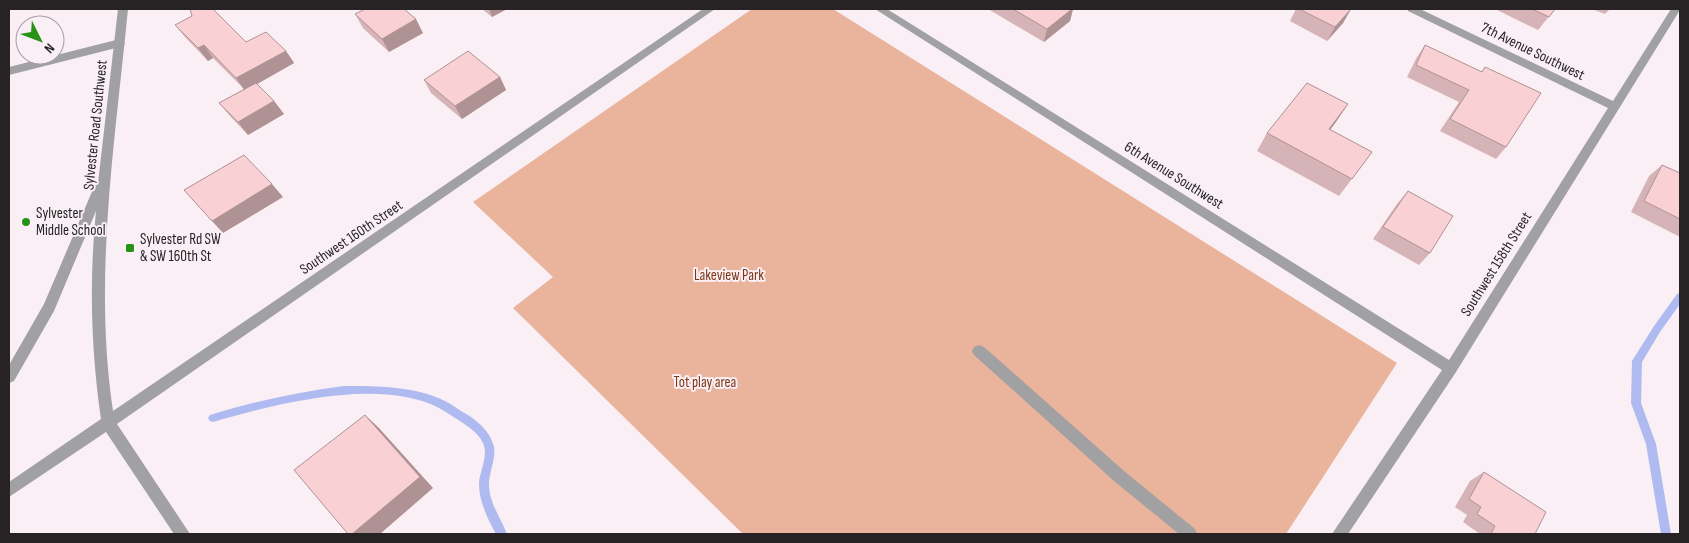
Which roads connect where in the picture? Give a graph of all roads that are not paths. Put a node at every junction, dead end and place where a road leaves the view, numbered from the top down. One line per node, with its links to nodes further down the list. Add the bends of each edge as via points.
1 (123, 9): 6 (street, Sylvester Road Southwest)
2 (710, 9): 13 (street, Southwest 160th Street)
3 (880, 9): 11 (street, 6th Avenue Southwest)
4 (1412, 9): 8 (street, 7th Avenue Southwest)
5 (1676, 9): 8 (street, Southwest 158th Street)
6 (120, 43): 7 (street); 9 (street, Sylvester Road Southwest)
7 (9, 71)
8 (1614, 106): 11 (street, Southwest 158th Street)
9 (104, 178): 12 (street, via 49,307); 13 (street, Sylvester Road Southwest, via 98,341)
10 (979, 351): 16 (street, via 1119,476)
11 (1451, 368): 17 (street, Southwest 158th Street)
12 (9, 377)
13 (108, 423): 14 (street, Southwest 160th Street); 15 (street)
14 (9, 490)
15 (183, 534)
16 (1190, 534)
17 (1339, 534)

